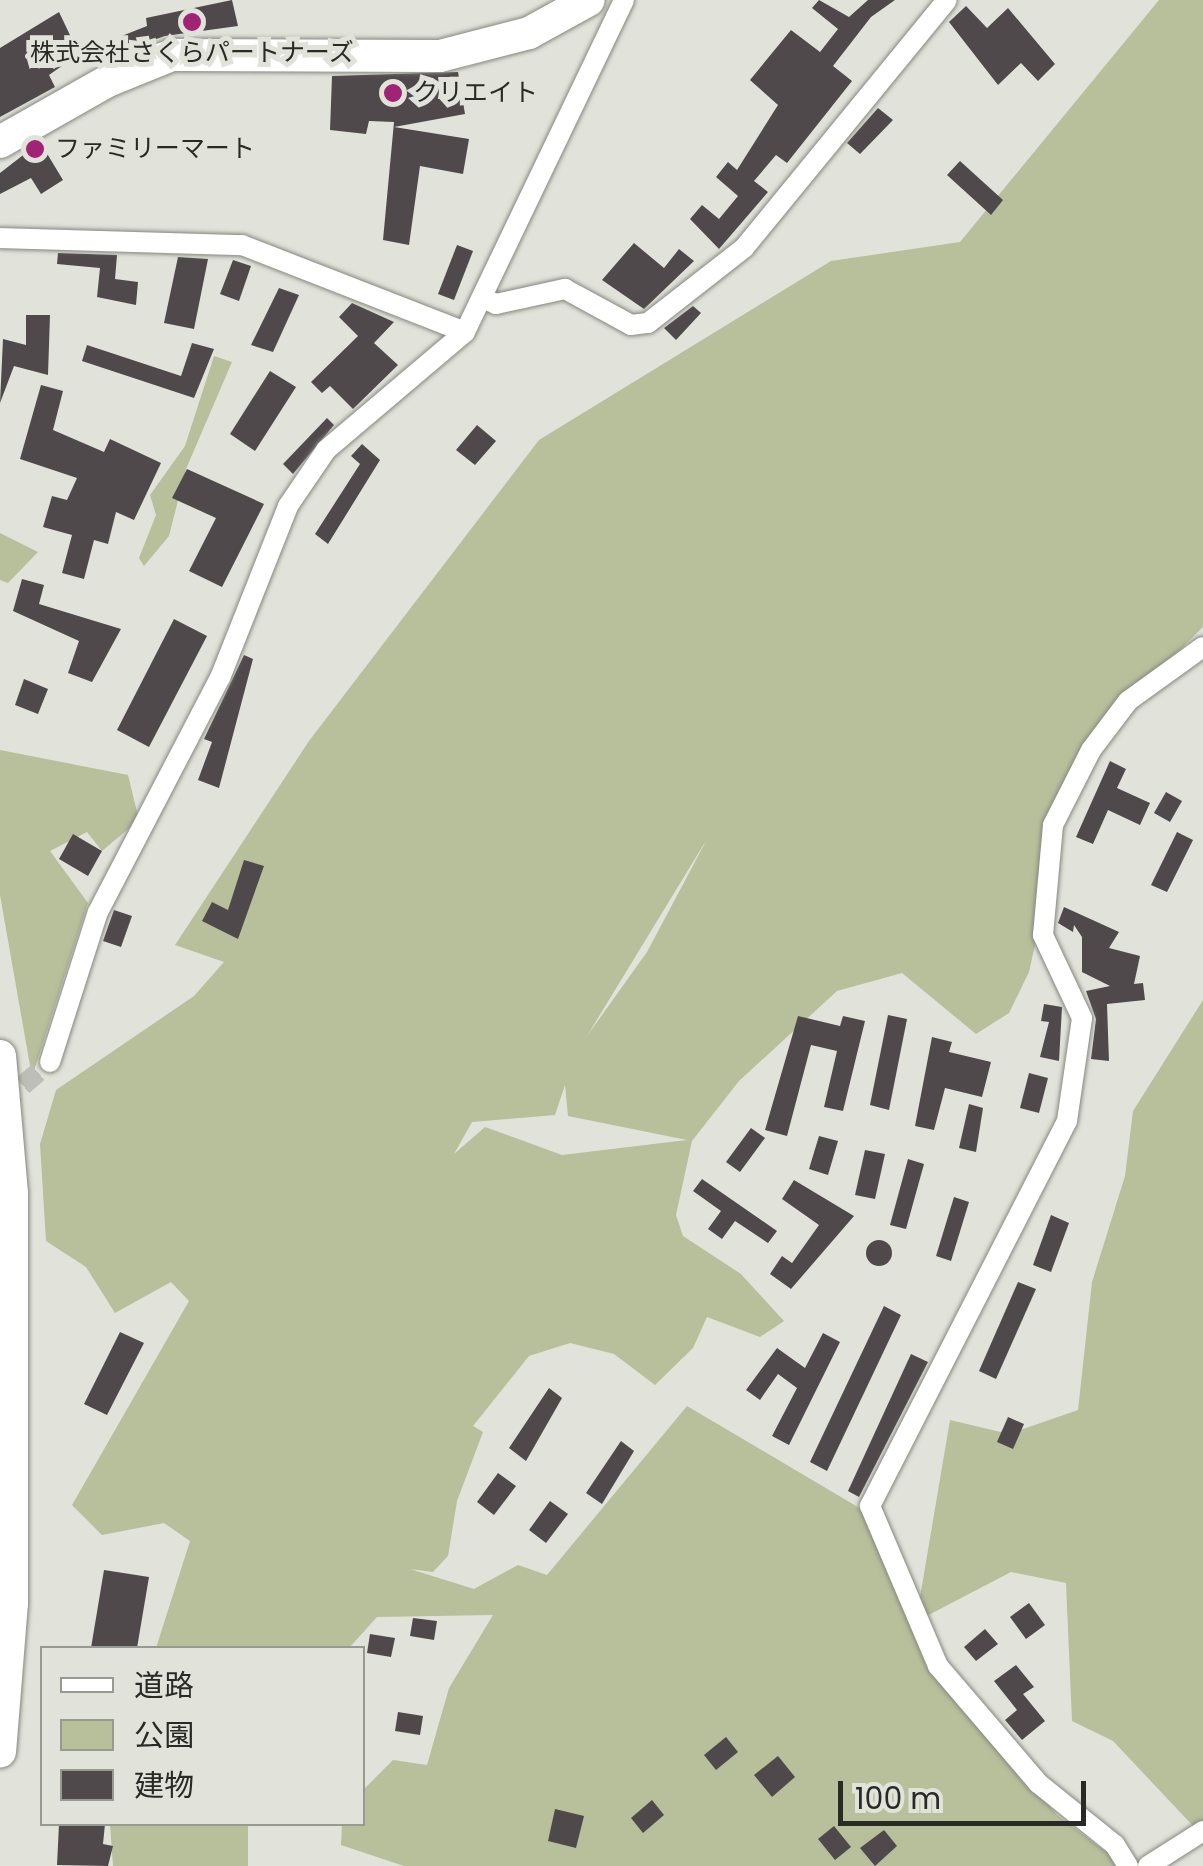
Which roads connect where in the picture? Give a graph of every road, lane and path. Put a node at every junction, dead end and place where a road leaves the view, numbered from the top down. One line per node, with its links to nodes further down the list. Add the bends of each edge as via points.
1 (588, 0): 4 (highway, via 528,33 440,56 172,55 108,81)
2 (624, 0): 6 (street)
3 (948, 0): 6 (street, via 744,248 648,323 631,325 565,289 496,304)
4 (0, 142)
5 (0, 238): 7 (street, via 242,245)
6 (482, 298): 7 (street)
7 (465, 332): 10 (street, via 326,450 288,506 220,678 98,912)
8 (1203, 647): 13 (street, via 1128,701 1091,750 1053,825 1043,936 1082,1018 1067,1121 870,1506 938,1666 1038,1784 1115,1845)
9 (0, 1061): 11 (highway, via 12,1194 12,1604)
10 (50, 1062)
11 (0, 1752)
12 (1203, 1831): 14 (street)
13 (1128, 1866)
14 (1148, 1866)

